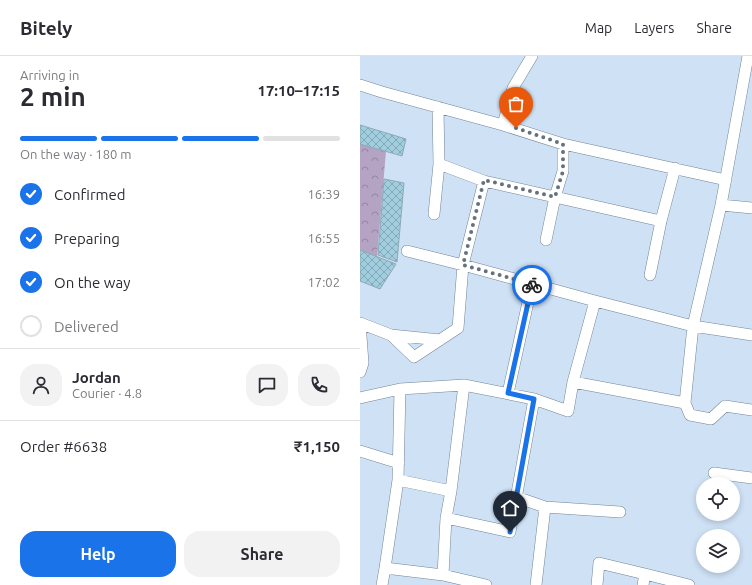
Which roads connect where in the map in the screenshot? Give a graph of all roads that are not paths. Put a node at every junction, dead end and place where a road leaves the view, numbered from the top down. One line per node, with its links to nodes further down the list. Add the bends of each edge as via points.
1 (532, 56): 5 (street, via 510,94)
2 (748, 56): 10 (street)
3 (360, 85): 4 (street)
4 (438, 107): 5 (street); 7 (street)
5 (503, 124): 6 (street)
6 (563, 144): 8 (street); 11 (street, via 563,171)
7 (439, 164): 9 (street); 14 (street)
8 (675, 168): 10 (street); 15 (street)
9 (484, 180): 11 (street); 18 (street)
10 (726, 180): 12 (street)
11 (555, 197): 15 (street); 16 (street)
12 (721, 206): 13 (street); 23 (street)
13 (752, 208)
14 (434, 214)
15 (661, 221): 19 (street)
16 (546, 240)
17 (408, 251): 18 (street)
18 (463, 265): 20 (street); 26 (street, via 458,328)
19 (650, 275)
20 (532, 284): 21 (street); 31 (street)
21 (595, 301): 23 (street); 28 (street)
22 (360, 323): 24 (street); 27 (street, via 363,363)
23 (693, 326): 25 (street); 34 (street)
24 (391, 335): 26 (street); 26 (street, via 414,357)
25 (752, 335)
26 (440, 340)
27 (360, 372)
28 (573, 382): 33 (street, via 568,410); 34 (street)
29 (464, 385): 30 (street); 31 (street); 41 (street)
30 (400, 389): 32 (street); 37 (street)
31 (508, 393): 33 (street)
32 (360, 398)
33 (534, 399): 42 (street)
34 (685, 403): 35 (street, via 690,415 711,419 725,406)
35 (752, 410)
36 (360, 451): 37 (street)
37 (398, 463): 40 (street)
38 (714, 473): 39 (street)
39 (752, 478)
40 (398, 480): 41 (street); 46 (street)
41 (451, 491): 45 (street)
42 (516, 497): 43 (street); 45 (street, via 510,532)
43 (546, 507): 44 (street); 51 (street)
44 (620, 512)
45 (446, 518): 47 (street)
46 (385, 568): 47 (street); 49 (street)
47 (443, 575): 50 (street)
48 (644, 580): 52 (street, via 599,563); 53 (street)
49 (382, 585)
50 (486, 585)
51 (536, 585)
52 (597, 585)
53 (689, 585)

